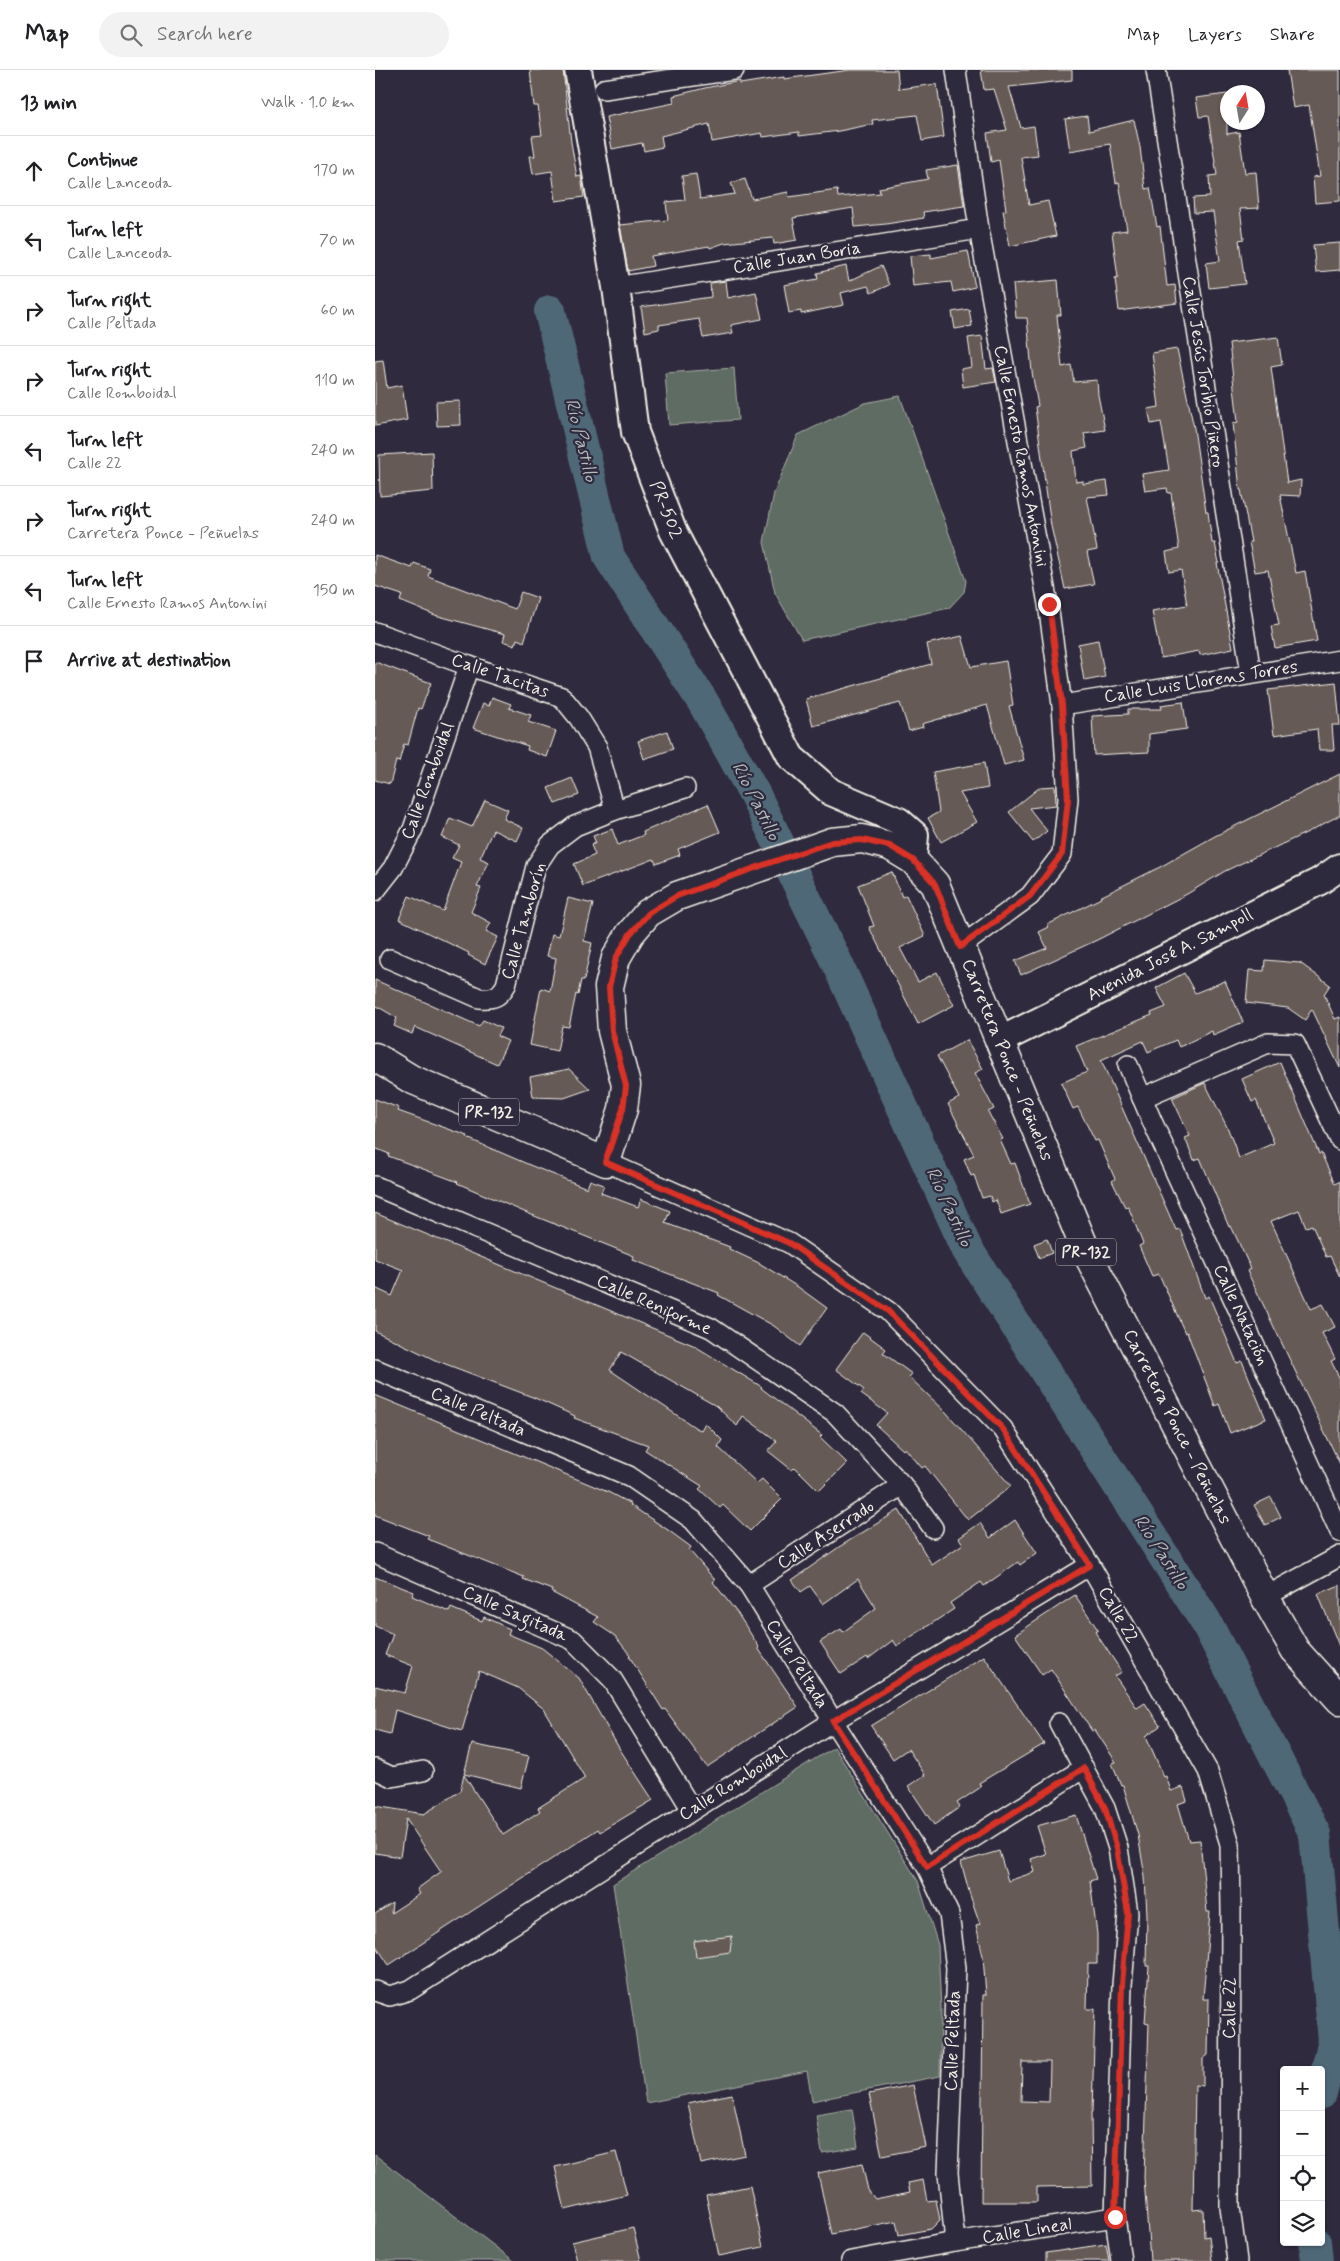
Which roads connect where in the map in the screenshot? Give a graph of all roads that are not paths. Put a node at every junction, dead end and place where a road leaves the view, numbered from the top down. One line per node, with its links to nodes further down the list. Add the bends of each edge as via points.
1 (578, 70): 7 (street, PR-502 / PR-502)
2 (734, 70): 5 (street)
3 (955, 70): 6 (street, Calle Ernesto Ramos Antonini)
4 (1155, 70): 11 (street, Calle Jesús Toribio Piñero)
5 (604, 89)
6 (979, 229): 7 (street, Calle Juan Boria); 12 (street, Calle Ernesto Ramos Antonini, via 1049,604)
7 (616, 288): 15 (street, PR-502 / PR-502, via 635,432 673,532 791,757 831,792 899,821 915,835)
8 (375, 632): 10 (street, Calle Tacitas)
9 (1340, 660): 11 (street, Calle Luis Llorens Torres)
10 (469, 666): 14 (street, Calle Tacitas, via 562,697 597,746); 17 (street, Calle Romboidal, via 413,829 393,868)
11 (1251, 673): 12 (street, Calle Luis Llorens Torres)
12 (1062, 705): 18 (street, Calle Ernesto Ramos Antonini, via 1068,799 1062,854 1030,896)
13 (685, 788): 14 (street, Calle Tamborín)
14 (615, 810): 19 (street, Calle Tamborín, via 575,826 550,845 536,866 506,984 500,995 492,999 479,998)
15 (913, 860): 18 (main road, Carretera Ponce - Peñuelas / PR-132, via 935,884); 25 (main road, Carretera Ponce - Peñuelas / PR-132, via 890,846 862,840 832,842 677,896 649,913 630,934 616,958 609,987 612,1031 626,1086 623,1109)
16 (1340, 867): 20 (street, Avenida José A. Sampoll, via 1320,881)
17 (375, 890)
18 (960, 947): 20 (main road, Carretera Ponce - Peñuelas / PR-132)
19 (390, 959)
20 (999, 1042): 35 (main road, Carretera Ponce - Peñuelas / PR-132, via 1085,1251)
21 (375, 1057): 25 (main road, PR-132, via 411,1079)
22 (1128, 1065): 23 (street, Calle Natación)
23 (1142, 1098): 24 (street, via 1268,1043 1295,1044); 30 (street, Calle Natación)
24 (1340, 1140)
25 (605, 1162): 33 (street, Calle 22, via 789,1243 888,1311 1003,1429)
26 (375, 1186): 28 (street, Calle Reniforme, via 711,1328 835,1413)
27 (375, 1369): 34 (street, Calle Peltada, via 629,1476 693,1520)
28 (902, 1486): 29 (street, Calle Reniforme); 34 (street, Calle Aserrado)
29 (933, 1528)
30 (1340, 1532)
31 (375, 1553): 42 (street, Calle Sagitada, via 573,1640 612,1679)
32 (1340, 1556): 35 (street)
33 (1090, 1565): 37 (street, Calle Romboidal); 49 (street, Calle 22, via 1208,1770 1229,1844 1230,2207)
34 (749, 1585): 37 (street, Calle Peltada)
35 (1265, 1597): 36 (main road, Carretera Ponce - Peñuelas / PR-132, via 1295,1650)
36 (1340, 1700)
37 (833, 1721): 42 (street, Calle Romboidal); 43 (street, Calle Peltada)
38 (1059, 1723): 39 (street)
39 (1084, 1768): 43 (street); 45 (street, via 1105,1808 1117,1848 1128,1913 1122,1985)
40 (375, 1769): 41 (street, via 392,1777)
41 (423, 1771)
42 (692, 1810): 44 (street, Calle Romboidal, via 409,1990 390,1996)
43 (927, 1867): 46 (street, Calle Peltada, via 949,1914 956,1968 948,2173)
44 (375, 1992)
45 (1115, 2217): 46 (street, Calle Lineal); 48 (street)
46 (955, 2242): 47 (street, Calle Lineal)
47 (851, 2261)
48 (1121, 2261)
49 (1237, 2261)

